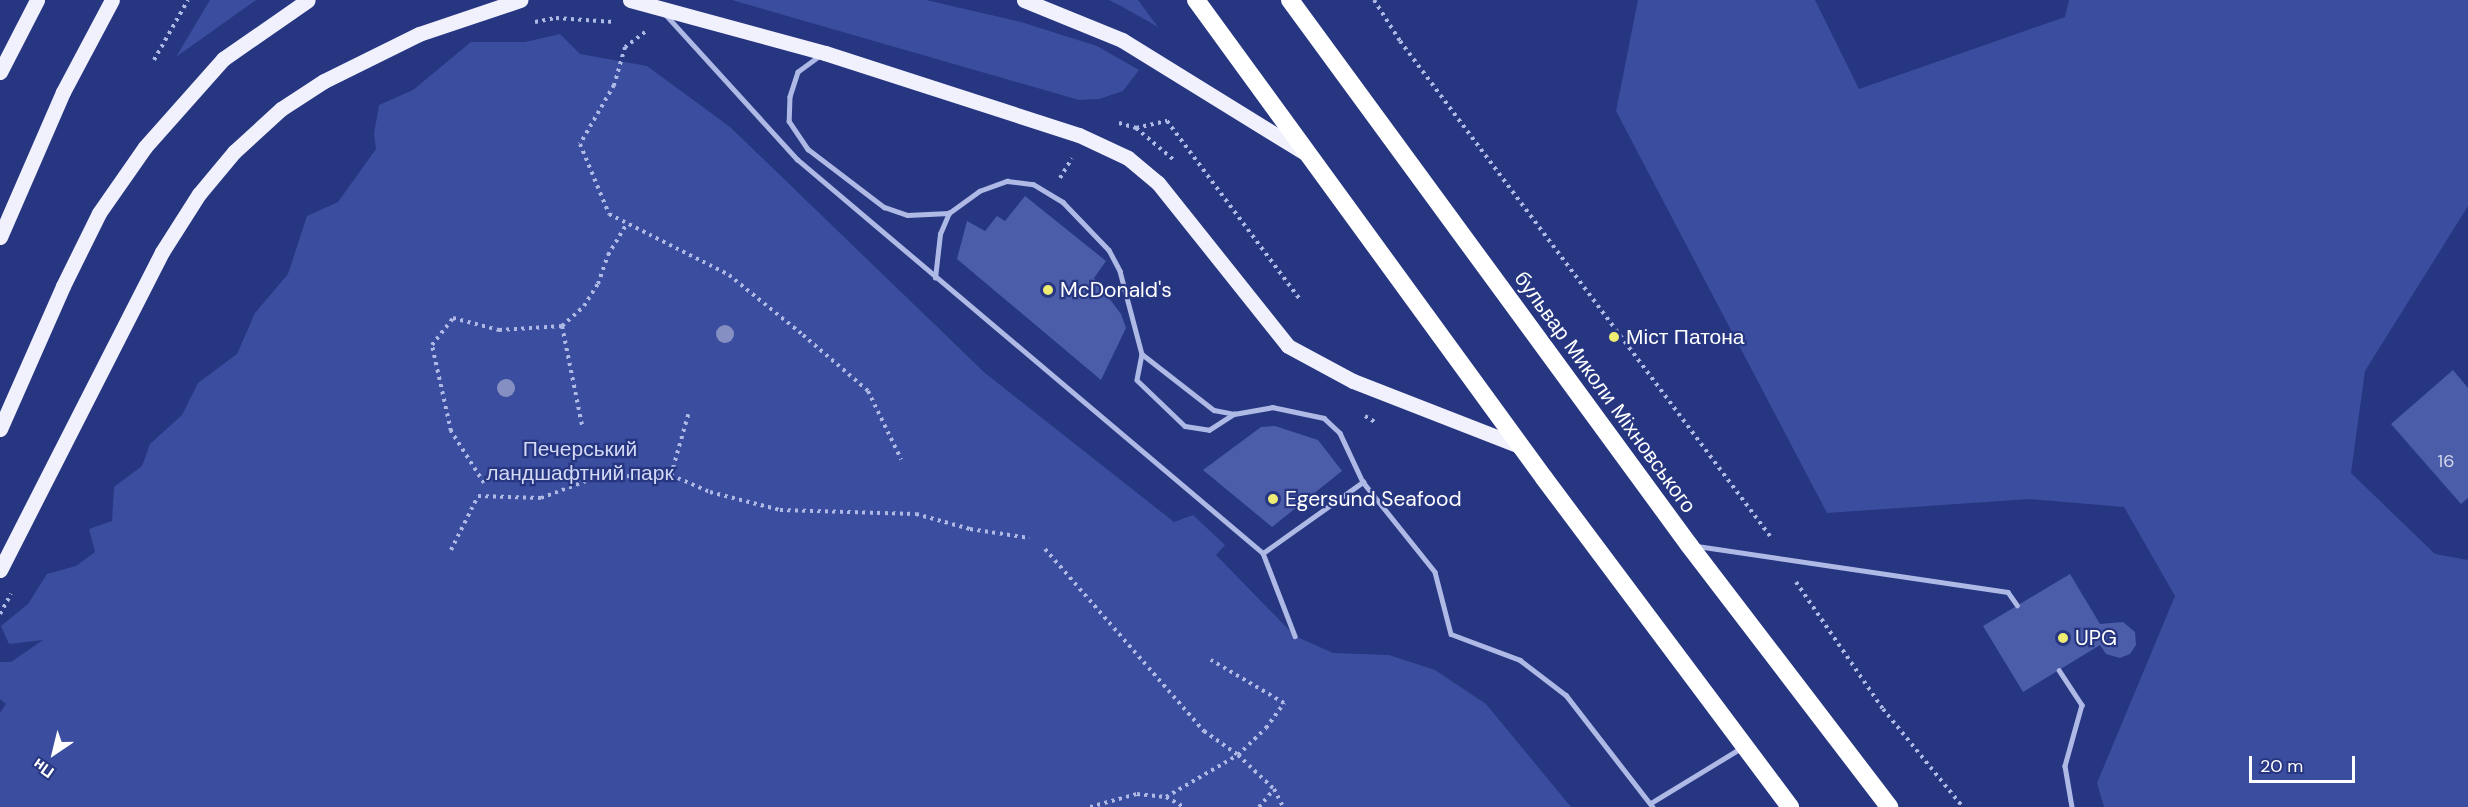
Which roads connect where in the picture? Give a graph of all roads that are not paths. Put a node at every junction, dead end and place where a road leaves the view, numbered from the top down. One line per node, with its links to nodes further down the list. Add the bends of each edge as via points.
1 (37, 0): 11 (main road)
2 (112, 0): 14 (main road, via 63,92)
3 (308, 0): 18 (main road, via 222,59 145,147 99,213)
4 (520, 0): 23 (main road, via 418,34 324,81 281,109 234,152 199,194 162,252)
5 (630, 0): 9 (main road)
6 (1024, 0): 12 (main road, via 1122,40)
7 (1196, 0): 12 (highway)
8 (1290, 0): 21 (highway, бульвар Миколи Міхновського)
9 (657, 5): 10 (main road); 15 (lane, via 797,159)
10 (825, 53): 13 (lane, via 798,72 790,97 789,121 808,150 884,207 907,215); 19 (main road, via 1079,135 1128,158 1158,183 1288,346 1353,381)
11 (0, 72)
12 (1305, 153): 19 (highway)
13 (949, 213): 15 (lane, via 940,234); 16 (lane, via 979,191 1007,181 1033,184 1063,202 1108,250 1120,271)
14 (0, 237)
15 (935, 278): 22 (lane, via 1069,386)
16 (1142, 354): 17 (lane, via 1215,410); 17 (lane, via 1137,380 1185,426 1209,430)
17 (1234, 414): 20 (lane, via 1272,407 1324,418 1340,433)
18 (0, 429)
19 (1520, 446): 27 (highway)
20 (1363, 482): 22 (lane); 28 (lane, via 1435,572 1451,634 1520,660 1566,695)
21 (1689, 545): 24 (lane, via 1787,563 2008,592); 30 (highway, бульвар Миколи Міхновського)
22 (1263, 553): 25 (lane)
23 (0, 570)
24 (2017, 605)
25 (1295, 636)
26 (2060, 670): 31 (lane, via 2082,705 2065,766)
27 (1744, 746): 28 (lane); 29 (highway)
28 (1652, 805)
29 (1790, 807)
30 (1889, 807)
31 (2072, 807)

